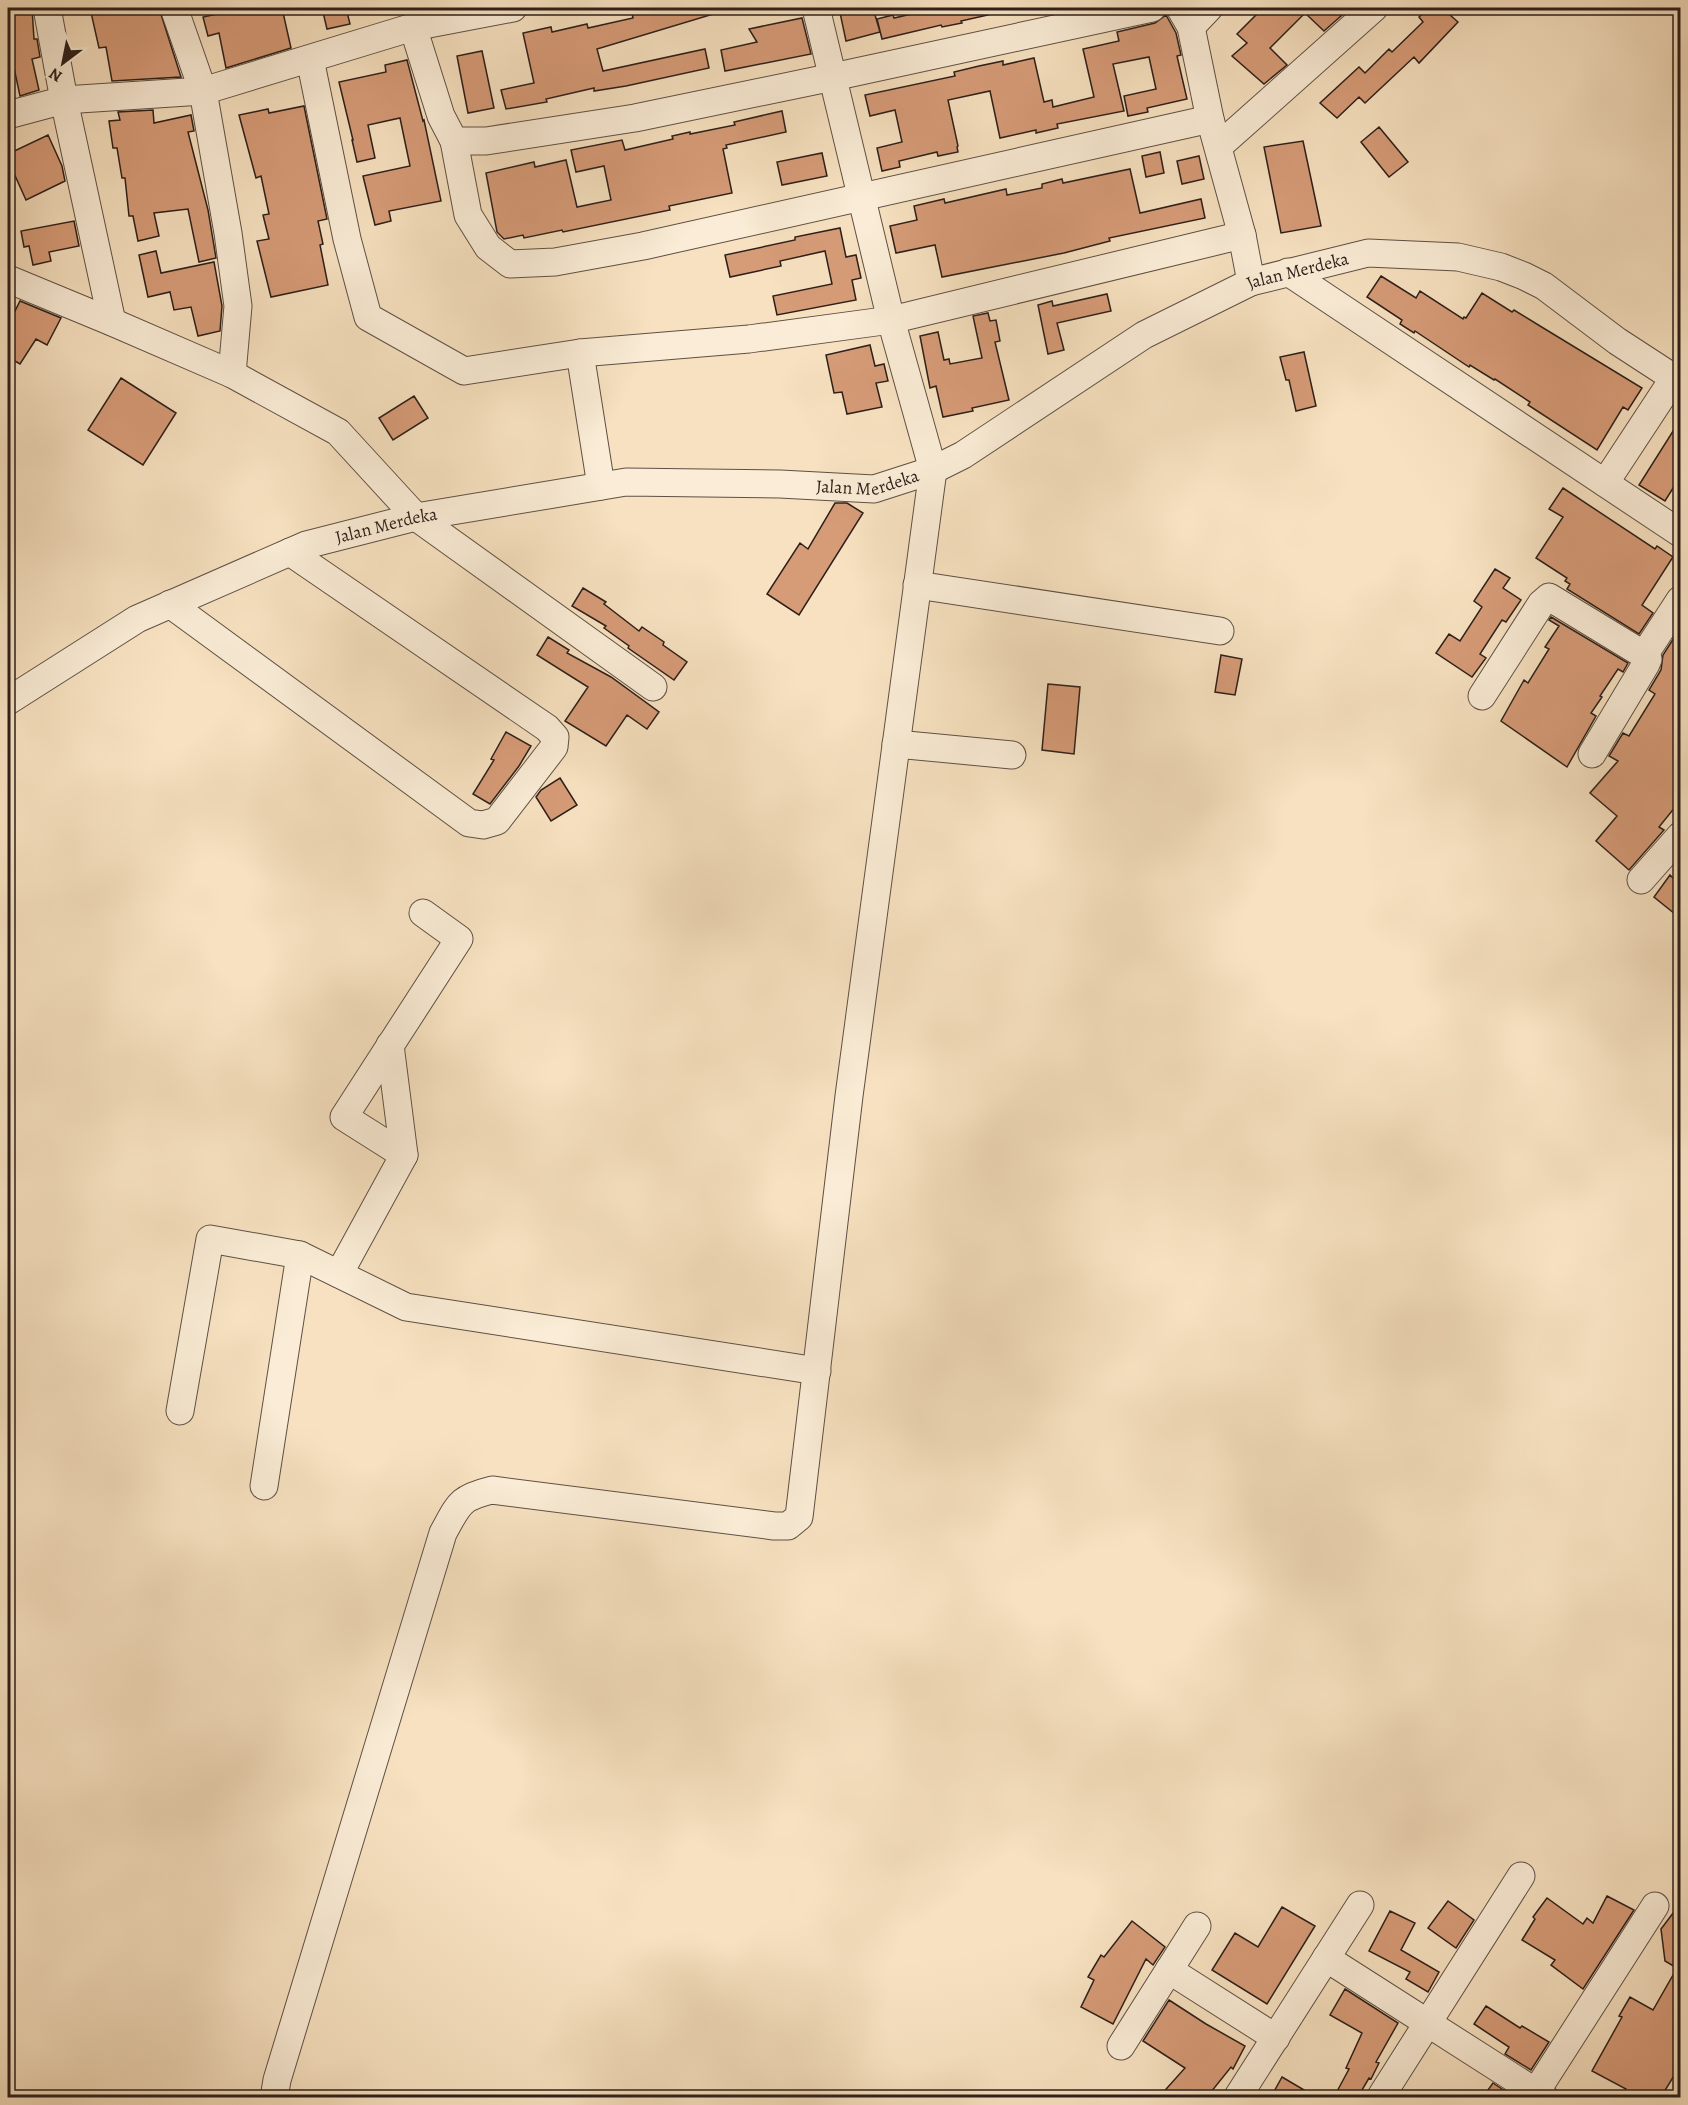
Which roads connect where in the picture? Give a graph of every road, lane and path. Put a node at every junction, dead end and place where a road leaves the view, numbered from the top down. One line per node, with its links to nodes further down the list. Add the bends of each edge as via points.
1 (47, 8): 13 (street)
2 (174, 8): 12 (street)
3 (513, 8): 9 (street)
4 (816, 8): 11 (street)
5 (1152, 8): 11 (street)
6 (1209, 8): 8 (street)
7 (1374, 8): 17 (street)
8 (1185, 17): 15 (street)
9 (413, 27): 10 (street); 16 (street, via 441,116)
10 (310, 59): 12 (street); 25 (street, via 347,239 368,317 464,371)
11 (833, 78): 16 (street, via 635,118 486,141); 18 (street)
12 (202, 91): 13 (street); 26 (street, via 238,306)
13 (64, 100): 14 (street); 24 (street)
14 (8, 115)
15 (1210, 119): 17 (street); 18 (street)
16 (454, 141): 18 (street, via 468,215 488,248 510,264 555,262 643,246)
17 (1219, 146): 19 (street)
18 (862, 196): 23 (street)
19 (1242, 235): 22 (street); 23 (street)
20 (1288, 272): 22 (street, Jalan Merdeka); 27 (street, Jalan Merdeka, via 1368,253 1458,257 1501,267 1544,286); 29 (street)
21 (8, 279): 24 (street)
22 (1251, 282): 28 (street, Jalan Merdeka, via 1144,334 963,455)
23 (891, 320): 25 (street, via 749,339); 28 (street)
24 (112, 321): 26 (street)
25 (580, 353): 30 (street)
26 (232, 374): 31 (street, via 338,432)
27 (1677, 380): 29 (street)
28 (933, 470): 30 (street, Jalan Merdeka, via 874,489 626,482); 34 (street)
29 (1605, 483): 32 (street)
30 (602, 486): 31 (street, Jalan Merdeka)
31 (416, 517): 33 (street, Jalan Merdeka); 39 (street)
32 (1680, 533)
33 (290, 552): 36 (street, Jalan Merdeka); 36 (street, via 555,737 554,747 497,821 469,823)
34 (917, 585): 37 (street); 42 (street)
35 (1680, 600): 38 (street)
36 (170, 604): 41 (street, Jalan Merdeka, via 137,619)
37 (1220, 631)
38 (1645, 652): 40 (street, via 1637,651 1549,597); 43 (street, via 1646,664)
39 (653, 687)
40 (1482, 696)
41 (8, 701)
42 (896, 744): 44 (street); 52 (street)
43 (1592, 754)
44 (1012, 755)
45 (1680, 836): 46 (street)
46 (1641, 880)
47 (423, 913): 48 (street, via 459,939)
48 (390, 1045): 49 (street); 49 (street, via 344,1117)
49 (404, 1155): 51 (street)
50 (300, 1255): 51 (street); 53 (street, via 210,1239); 54 (street)
51 (339, 1274): 52 (street, via 405,1307)
52 (817, 1371): 65 (street, via 800,1517 788,1526 492,1490 469,1496 456,1508 443,1533)
53 (180, 1411)
54 (264, 1486)
55 (1521, 1876): 61 (street)
56 (1360, 1905): 59 (street)
57 (1654, 1906): 64 (street)
58 (1197, 1926): 60 (street)
59 (1326, 1958): 61 (street); 62 (street)
60 (1169, 1970): 62 (street); 63 (street)
61 (1428, 2023): 64 (street); 67 (street)
62 (1276, 2038): 66 (street)
63 (1121, 2046)
64 (1538, 2096)
65 (274, 2097)
66 (1238, 2097)
67 (1380, 2097)

